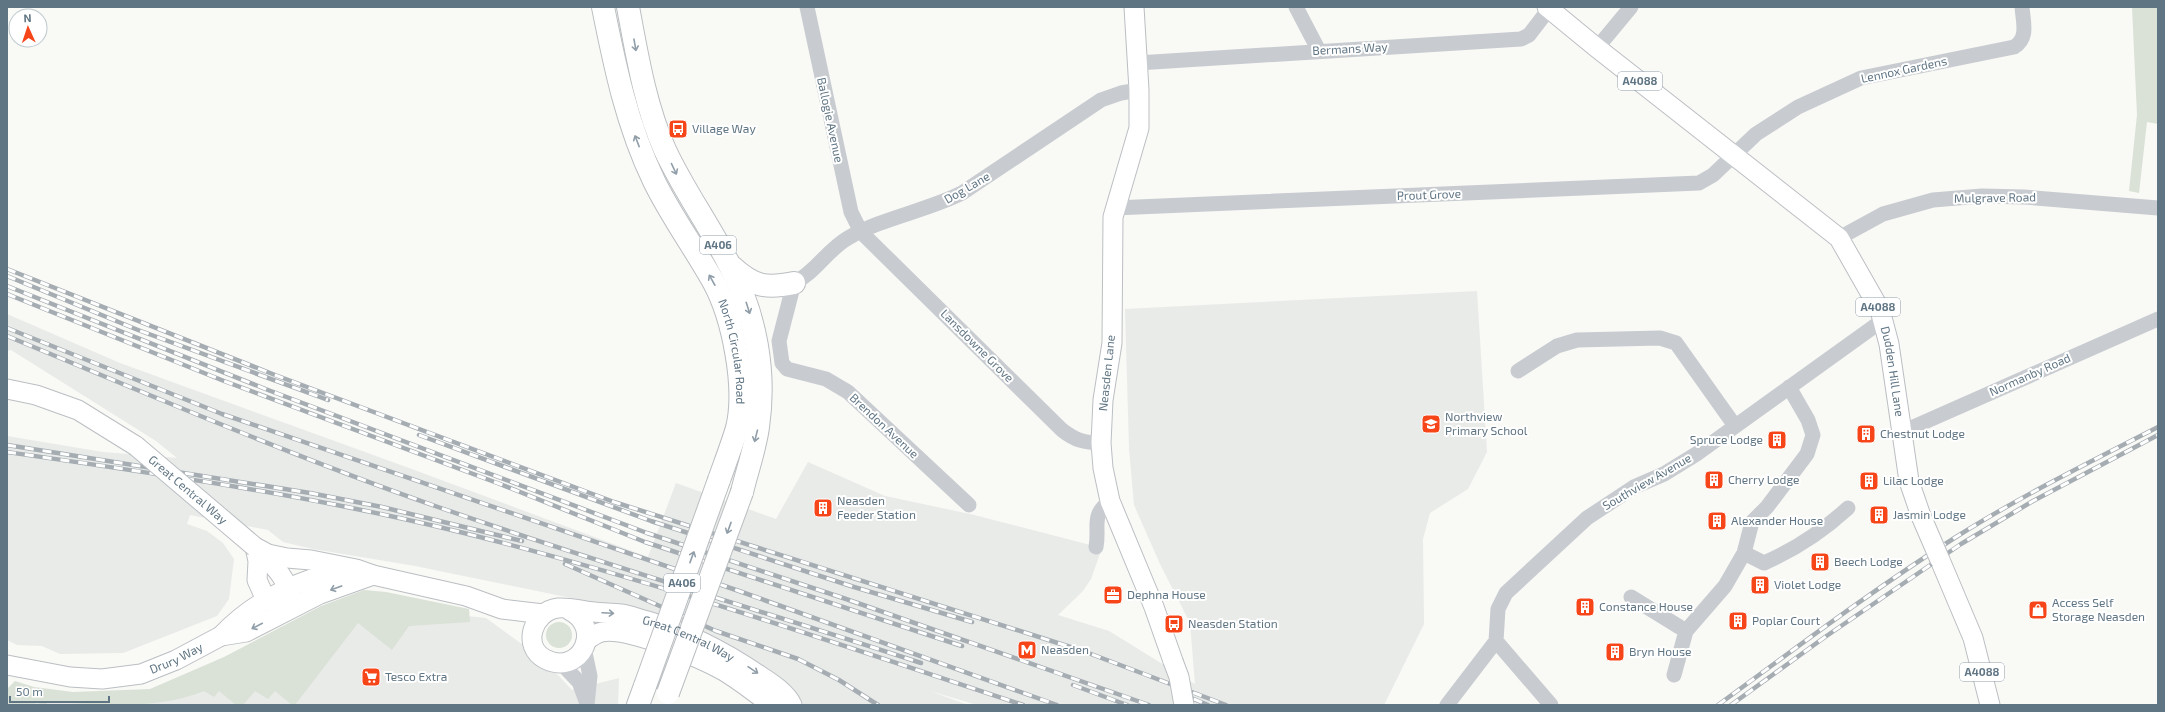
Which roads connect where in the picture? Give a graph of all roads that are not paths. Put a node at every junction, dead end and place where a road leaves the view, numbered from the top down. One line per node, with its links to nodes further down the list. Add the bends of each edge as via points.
1 (603, 7): 50 (highway, North Circular Road / A406, one-way to 1, bridge, via 737,427 738,367 729,321 713,281 670,211 641,150 622,96)
2 (628, 7): 18 (highway, North Circular Road / A406, one-way to 18, via 640,72 664,148 682,186)
3 (807, 7): 16 (street, Ballogie Avenue, via 849,205)
4 (1134, 7): 11 (main road, Neasden Lane)
5 (1296, 7): 10 (street)
6 (1631, 7): 9 (street)
7 (2022, 7): 13 (street, Lennox Gardens, via 2024,36 2014,47 1861,78 1798,107 1756,134)
8 (1548, 8): 9 (main road, Dudden Hill Lane / A4088); 10 (street, Bermans Way, via 1529,35 1521,40)
9 (1597, 48): 13 (main road, Dudden Hill Lane / A4088)
10 (1319, 51): 11 (street, Bermans Way)
11 (1137, 63): 12 (main road, Neasden Lane)
12 (1139, 90): 14 (main road, Neasden Lane, via 1137,140); 16 (street, Dog Lane, via 1114,94 1101,100 962,194)
13 (1734, 154): 14 (street, Prout Grove, via 1713,175 1698,184); 17 (main road, Dudden Hill Lane / A4088)
14 (1114, 208): 27 (main road, Neasden Lane, via 1112,343 1103,400)
15 (2158, 208): 17 (street, Mulgrave Road, via 2134,204 2024,197 1982,196 1933,200 1883,214)
16 (861, 232): 19 (street, Dog Lane, via 838,245 806,277); 27 (street, Lansdowne Grove, via 1062,430 1074,440)
17 (1839, 238): 21 (main road, Dudden Hill Lane / A4088, via 1880,310)
18 (729, 265): 19 (highway, via 758,285); 51 (highway, North Circular Road / A406, one-way to 51, bridge, via 750,314 760,371 757,429 742,492)
19 (794, 283): 29 (street, Brendon Avenue, via 779,341 782,363 787,369 826,380 848,392)
20 (2158, 319): 26 (street, Normanby Road)
21 (1883, 320): 23 (street, Southview Avenue); 26 (main road, Dudden Hill Lane / A4088)
22 (1518, 371): 25 (street, via 1557,346 1577,340 1660,338 1676,343)
23 (1789, 387): 25 (street, Southview Avenue); 33 (street, via 1808,420 1813,435 1807,454 1767,507 1752,522)
24 (7, 388): 31 (main road, Great Central Way, bridge, via 78,410 136,446)
25 (1735, 426): 45 (street, Southview Avenue, via 1698,453 1664,474 1634,487 1587,518 1506,593 1498,609)
26 (1902, 432): 58 (main road, Dudden Hill Lane / A4088, bridge, via 1909,481 1921,516 1973,638)
27 (1101, 443): 28 (main road, Neasden Lane)
28 (1110, 501): 32 (street, via 1102,507 1098,515 1095,529); 55 (main road, Neasden Lane, bridge, via 1154,607 1179,677)
29 (969, 505)
30 (1848, 508): 33 (street, via 1782,555 1764,563)
31 (255, 547): 34 (main road, Great Central Way, via 268,554); 35 (main road, via 274,565); 37 (main road, via 258,561 257,580)
32 (1096, 547)
33 (1744, 553): 42 (street, via 1725,586)
34 (365, 572): 35 (main road, via 330,573); 38 (main road, one-way to 38); 39 (main road, Great Central Way, via 466,596)
35 (290, 589): 37 (main road); 38 (main road)
36 (1631, 597): 42 (street)
37 (266, 600): 38 (main road); 43 (main road, via 235,621)
38 (291, 608): 43 (main road, Drury Way, one-way to 43, via 246,632)
39 (502, 609): 41 (main road, Great Central Way); 44 (main road, Great Central Way)
40 (569, 610): 41 (main road, Great Central Way, via 559,608); 46 (main road, via 579,616 584,623 587,632); 54 (main road, Great Central Way, one-way to 54, via 622,614 674,628 732,656 769,682)
41 (542, 614): 44 (main road, via 534,625)
42 (1686, 631): 49 (street)
43 (221, 636): 48 (main road, Drury Way, via 176,660 142,674 122,678 70,677)
44 (532, 639): 47 (main road, Great Central Way, via 536,650 544,658)
45 (1496, 641): 56 (street); 57 (street)
46 (585, 644): 47 (main road, Great Central Way, via 574,659); 52 (street, via 590,676); 53 (main road, Great Central Way, via 602,632 629,634 724,671)
47 (561, 663): 52 (street, via 579,682)
48 (7, 665)
49 (1674, 675)
50 (641, 695)
51 (666, 699)
52 (587, 704)
53 (771, 705)
54 (792, 705)
55 (1184, 705)
56 (1447, 705)
57 (1551, 705)
58 (1990, 705)

